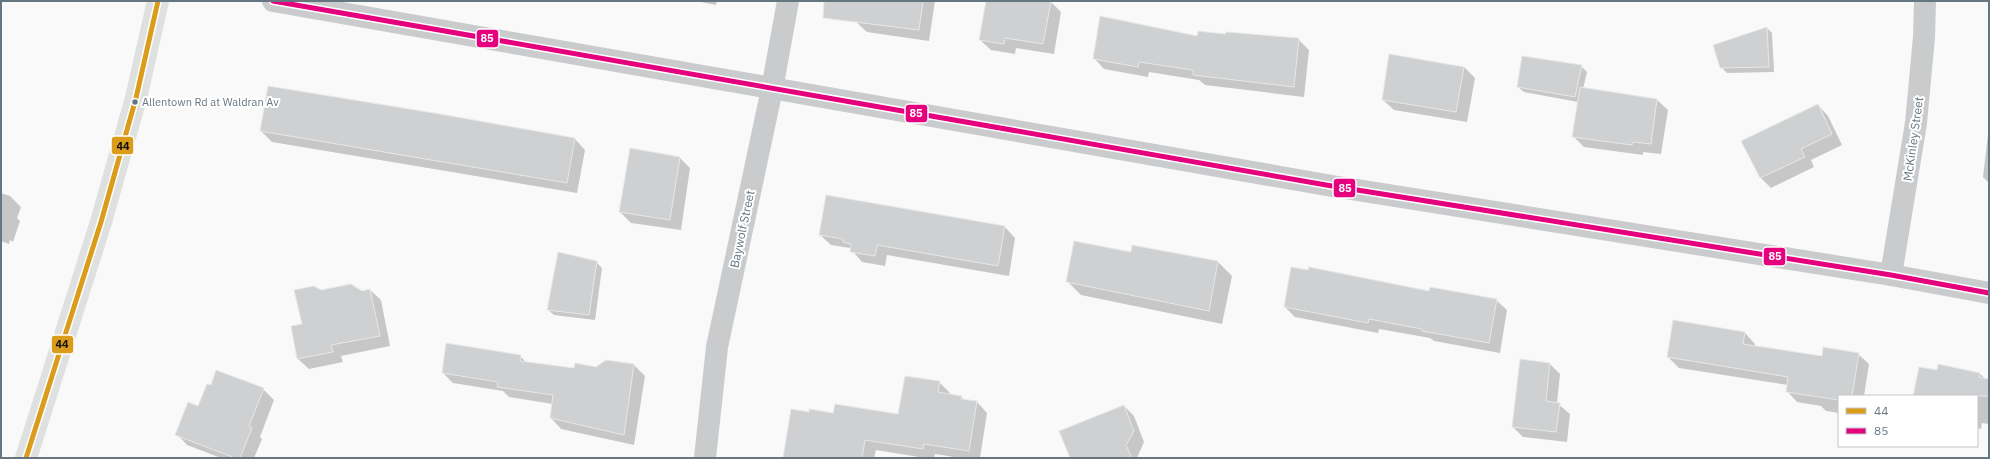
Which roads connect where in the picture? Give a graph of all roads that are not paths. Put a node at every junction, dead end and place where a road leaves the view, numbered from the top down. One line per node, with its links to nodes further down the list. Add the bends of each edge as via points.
1 (158, 1): 8 (main road, via 136,98 103,215)
2 (273, 1): 5 (street)
3 (788, 1): 5 (street, Baywolf Street)
4 (1925, 1): 6 (street, McKinley Street, via 1916,123)
5 (772, 89): 6 (street, via 1324,185); 9 (street, Baywolf Street, via 717,347)
6 (1891, 275): 7 (street)
7 (1989, 293)
8 (26, 458)
9 (705, 458)

